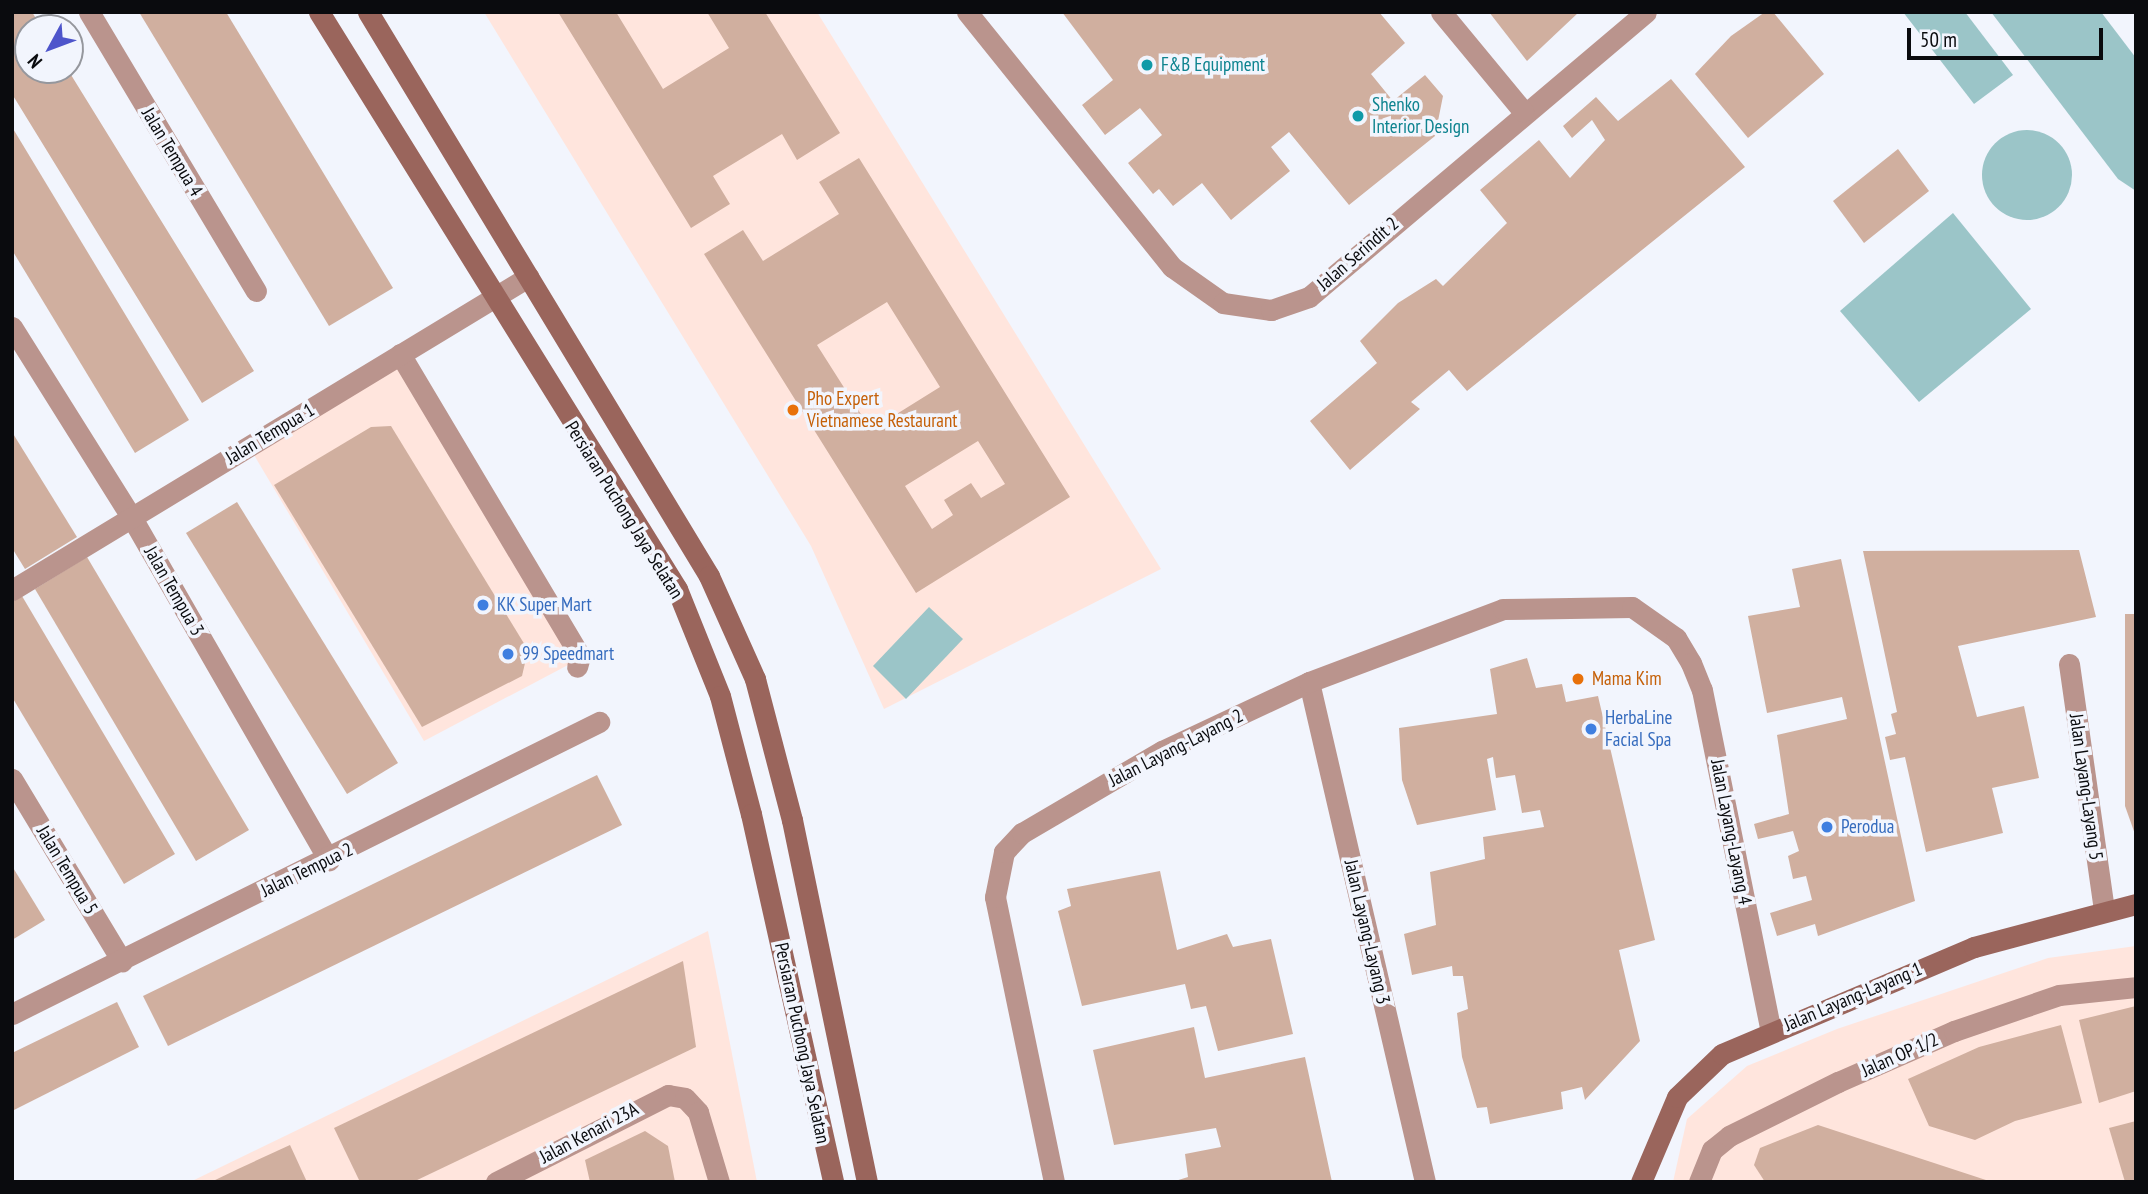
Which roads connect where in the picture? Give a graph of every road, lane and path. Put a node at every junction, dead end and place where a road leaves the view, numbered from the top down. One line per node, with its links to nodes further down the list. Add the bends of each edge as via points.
1 (89, 12): 9 (street, Jalan Tempua 4)
2 (320, 12): 10 (main road, Persiaran Puchong Jaya Selatan)
3 (368, 12): 8 (main road, Persiaran Puchong Jaya Selatan)
4 (967, 12): 7 (street, Jalan Serindit 2, via 1172,267 1223,303 1271,310 1309,297)
5 (1441, 12): 7 (street)
6 (1646, 12): 7 (street, Jalan Serindit 2)
7 (1523, 111)
8 (528, 277): 10 (street, Jalan Tempua 1); 31 (main road, Persiaran Puchong Jaya Selatan, via 709,576 755,679 792,820)
9 (256, 291)
10 (493, 299): 12 (street, Jalan Tempua 1); 30 (main road, Persiaran Puchong Jaya Selatan, via 677,589 720,696)
11 (12, 327): 13 (street, Jalan Tempua 3)
12 (400, 354): 13 (street, Jalan Tempua 1); 17 (street, via 580,656)
13 (132, 518): 14 (street, Jalan Tempua 1); 21 (street, Jalan Tempua 3)
14 (12, 590)
15 (1676, 638): 18 (street, Jalan Layang-Layang 2, via 1632,607 1503,609); 27 (street, Jalan Layang-Layang 4, via 1703,690)
16 (2068, 664): 23 (street, Jalan Layang-Layang 5)
17 (577, 667)
18 (1309, 682): 32 (street, Jalan Layang-Layang 2, via 1162,751 1022,833 1004,852 995,897); 33 (street, Jalan Layang-Layang 3)
19 (599, 722): 21 (street, Jalan Tempua 2)
20 (12, 779): 24 (street, Jalan Tempua 5)
21 (329, 860): 24 (street, Jalan Tempua 2)
22 (2136, 904): 23 (main road, Jalan Layang-Layang 1)
23 (2104, 909): 27 (main road, Jalan Layang-Layang 1, via 1974,947)
24 (122, 961): 26 (street, Jalan Tempua 2)
25 (2136, 988): 35 (street, Jalan OP 1/2, via 2059,995 1954,1031 1838,1082 1728,1136 1712,1150)
26 (12, 1014)
27 (1771, 1031): 34 (main road, Jalan Layang-Layang 1, via 1699,1072 1677,1097)
28 (496, 1182): 29 (street, Jalan Kenari 23A, via 652,1099 685,1098 707,1129)
29 (719, 1182)
30 (833, 1182)
31 (867, 1182)
32 (1055, 1182)
33 (1425, 1182)
34 (1641, 1182)
35 (1699, 1182)

